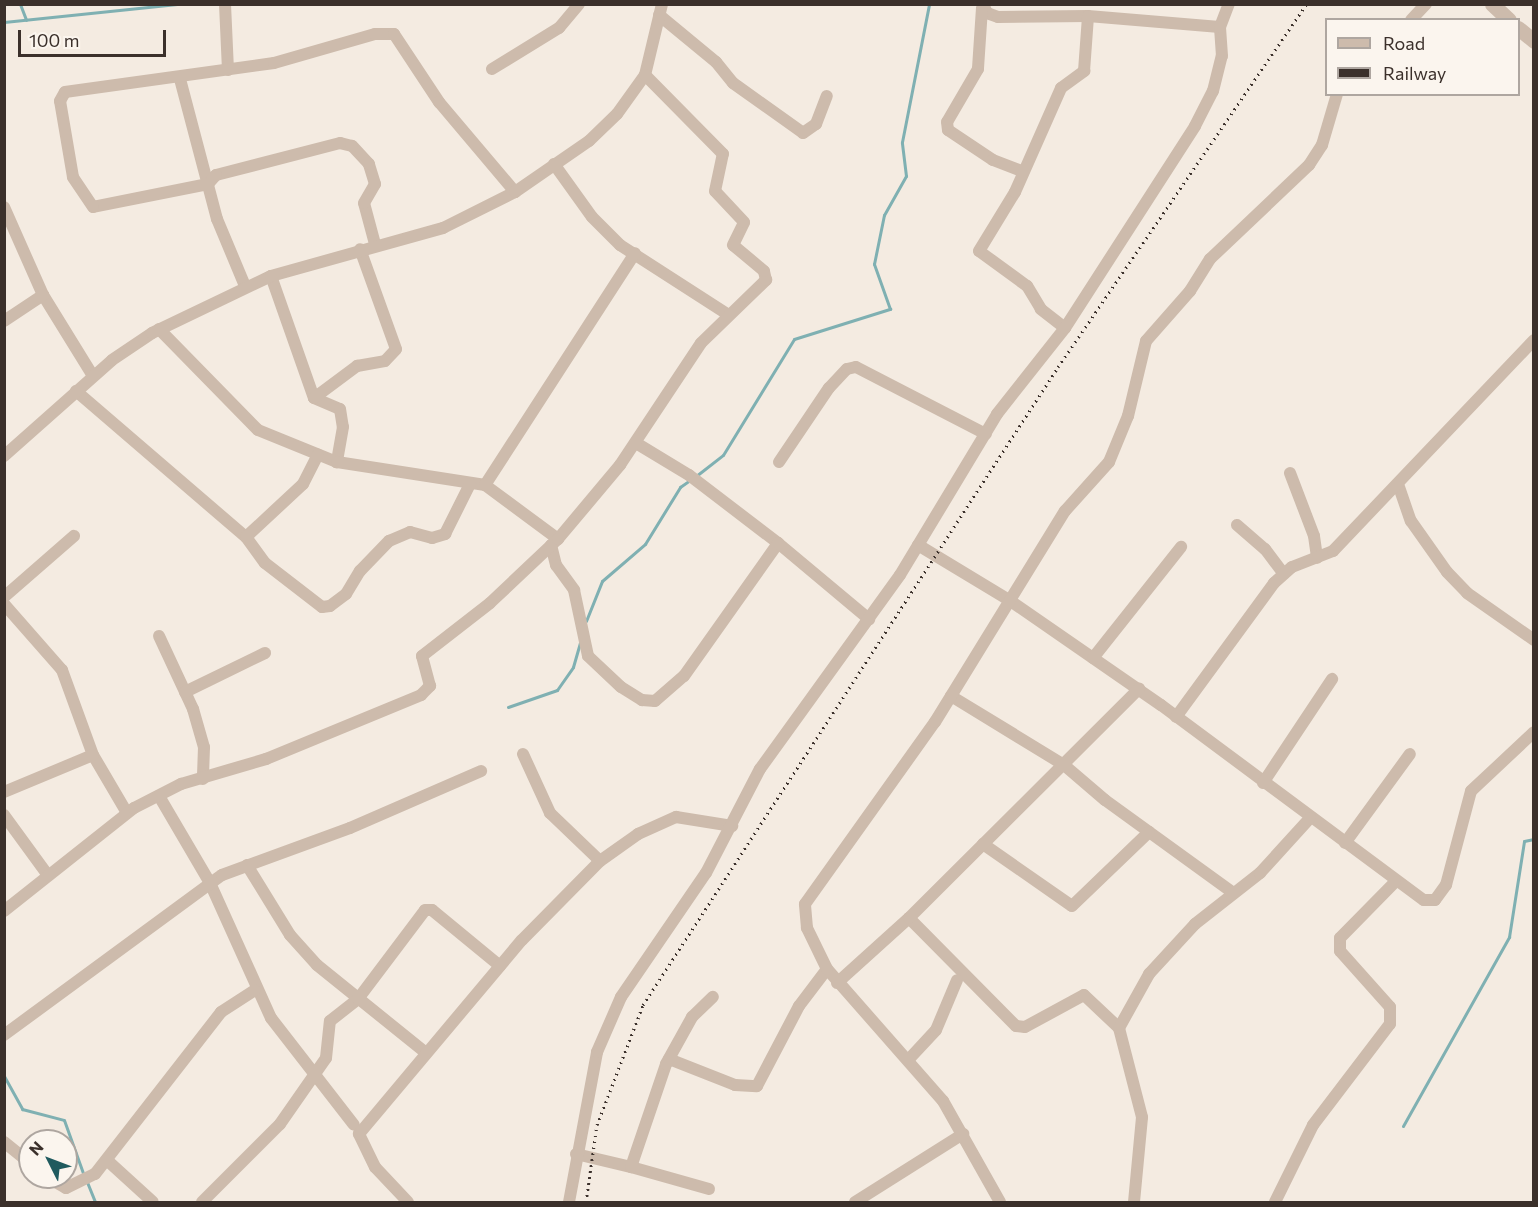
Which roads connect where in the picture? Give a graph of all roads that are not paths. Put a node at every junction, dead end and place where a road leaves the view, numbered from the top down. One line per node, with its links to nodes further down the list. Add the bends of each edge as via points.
1 (225, 4): 15 (street)
2 (579, 4): 14 (street, via 559,28)
3 (1229, 4): 11 (street)
4 (1426, 4): 9 (street)
5 (1492, 4): 10 (street)
6 (982, 6): 8 (street, via 998,17); 21 (street, via 978,69 947,122 948,130 993,160)
7 (660, 10): 16 (street); 18 (street, via 733,83 803,133 816,124)
8 (1088, 16): 11 (street); 21 (street, via 1084,71 1061,88)
9 (1413, 18)
10 (1507, 18)
11 (1220, 27): 33 (street, via 1222,56 1213,91)
12 (1520, 30): 13 (street)
13 (1533, 41)
14 (492, 69)
15 (228, 70): 17 (street); 23 (street, via 274,63 375,34 394,34 440,102)
16 (645, 75): 20 (street, via 596,134); 31 (street, via 723,154 715,191 744,222 733,245 767,276)
17 (180, 79): 22 (street); 22 (street, via 65,92 60,101 72,177 93,207)
18 (827, 96)
19 (1336, 96): 59 (street, via 1322,145 1309,165 1210,259 1190,291 1146,341 1128,416 1109,462 1073,499)
20 (554, 164): 23 (street); 27 (street, via 592,217)
21 (1022, 171): 33 (street, via 1016,192 979,251 1028,286 1041,309)
22 (208, 184): 25 (street, via 216,175 259,163 340,143 352,146 369,164 375,184 364,202); 29 (street)
23 (514, 192): 25 (street, via 443,228)
24 (4, 207): 30 (street)
25 (375, 244): 26 (street)
26 (360, 249): 28 (street); 38 (street, via 396,349 385,361 357,366)
27 (635, 253): 31 (street); 47 (street)
28 (271, 276): 29 (street); 38 (street)
29 (245, 286): 34 (street)
30 (43, 295): 32 (street); 36 (street)
31 (727, 314): 40 (street, via 701,343)
32 (4, 321)
33 (1065, 328): 39 (street)
34 (159, 329): 36 (street); 41 (street, via 258,430)
35 (1533, 340): 48 (street)
36 (93, 376): 37 (street)
37 (76, 391): 42 (street); 51 (street)
38 (314, 398): 43 (street, via 340,409 343,427)
39 (986, 434): 44 (street, via 856,367 847,369 829,388); 54 (street)
40 (636, 443): 52 (street); 53 (street, via 694,479)
41 (318, 455): 43 (street); 51 (street, via 303,484)
42 (4, 456)
43 (337, 462): 46 (street)
44 (779, 462)
45 (1290, 473): 56 (street, via 1314,536)
46 (470, 484): 47 (street); 51 (street, via 445,534 432,538 410,532 389,541 330,606 307,599 265,563)
47 (485, 485): 52 (street)
48 (1399, 486): 56 (street, via 1333,551); 63 (street, via 1411,521 1447,572 1467,593)
49 (1237, 525): 57 (street, via 1265,549)
50 (74, 536): 58 (street)
51 (246, 537)
52 (554, 542): 53 (street, via 556,565 574,590 588,656 621,687 655,701 684,676); 77 (street, via 490,603 428,650 421,663 430,686 422,695 266,759)
53 (778, 543): 61 (street)
54 (918, 544): 59 (street); 61 (street)
55 (1181, 547): 65 (street)
56 (1317, 558): 57 (street)
57 (1284, 574): 70 (street, via 1258,601)
58 (4, 597)
59 (1011, 602): 65 (street); 69 (street)
60 (4, 604): 74 (street, via 62,670)
61 (869, 619): 84 (street, via 760,769)
62 (159, 636): 68 (street)
63 (1533, 640)
64 (265, 653): 68 (street)
65 (1094, 658): 67 (street)
66 (1332, 679): 78 (street)
67 (1139, 689): 70 (street); 75 (street)
68 (185, 692): 77 (street, via 204,747)
69 (951, 696): 75 (street); 97 (street, via 805,904 805,922)
70 (1176, 717): 78 (street)
71 (1533, 732): 91 (street, via 1471,791 1461,816 1452,868 1435,900 1424,900)
72 (523, 754): 88 (street, via 550,813)
73 (1410, 754): 86 (street)
74 (93, 755): 79 (street); 81 (street)
75 (1064, 765): 85 (street); 87 (street)
76 (481, 771): 89 (street, via 350,828)
77 (203, 779): 80 (street)
78 (1263, 783): 83 (street)
79 (4, 792)
80 (159, 796): 81 (street); 92 (street)
81 (127, 813): 90 (street)
82 (4, 815): 90 (street)
83 (1310, 818): 86 (street); 93 (street, via 1260,873)
84 (732, 826): 88 (street, via 676,817 638,834); 113 (street, via 676,920 621,997 597,1052)
85 (1149, 832): 87 (street, via 1072,906); 93 (street)
86 (1344, 843): 91 (street)
87 (983, 844): 95 (street)
88 (600, 861): 96 (street)
89 (247, 865): 92 (street); 102 (street, via 290,935)
90 (47, 874): 94 (street)
91 (1395, 882): 125 (street, via 1340,938 1340,951 1390,1007 1390,1024 1313,1125)
92 (210, 883): 100 (street); 104 (street)
93 (1232, 892): 103 (street, via 1195,924 1149,974)
94 (4, 911)
95 (909, 918): 99 (street); 103 (street, via 1016,1026 1025,1027 1084,995)
96 (500, 966): 102 (street, via 432,910 425,910); 105 (street)
97 (826, 969): 99 (street); 107 (street, via 799,1006 757,1086 735,1085)
98 (957, 980): 106 (street, via 936,1030)
99 (837, 983): 106 (street, via 871,1023)
100 (255, 990): 108 (street); 114 (street, via 221,1012)
101 (713, 998): 107 (street, via 692,1017)
102 (358, 999): 105 (street); 108 (street, via 330,1021 327,1054)
103 (1119, 1028): 124 (street, via 1142,1117)
104 (4, 1035)
105 (426, 1053): 120 (street, via 359,1134 375,1167)
106 (910, 1058): 110 (street)
107 (669, 1059): 115 (street)
108 (314, 1078): 109 (street); 119 (street, via 280,1124)
109 (354, 1125)
110 (963, 1134): 122 (street); 123 (street)
111 (4, 1142): 112 (street)
112 (18, 1153)
113 (576, 1154): 115 (street); 121 (street)
114 (109, 1162): 116 (street); 118 (street)
115 (631, 1167): 117 (street)
116 (78, 1185)
117 (709, 1189)
118 (153, 1203)
119 (202, 1203)
120 (408, 1203)
121 (569, 1203)
122 (855, 1203)
123 (1000, 1203)
124 (1134, 1203)
125 (1275, 1203)

